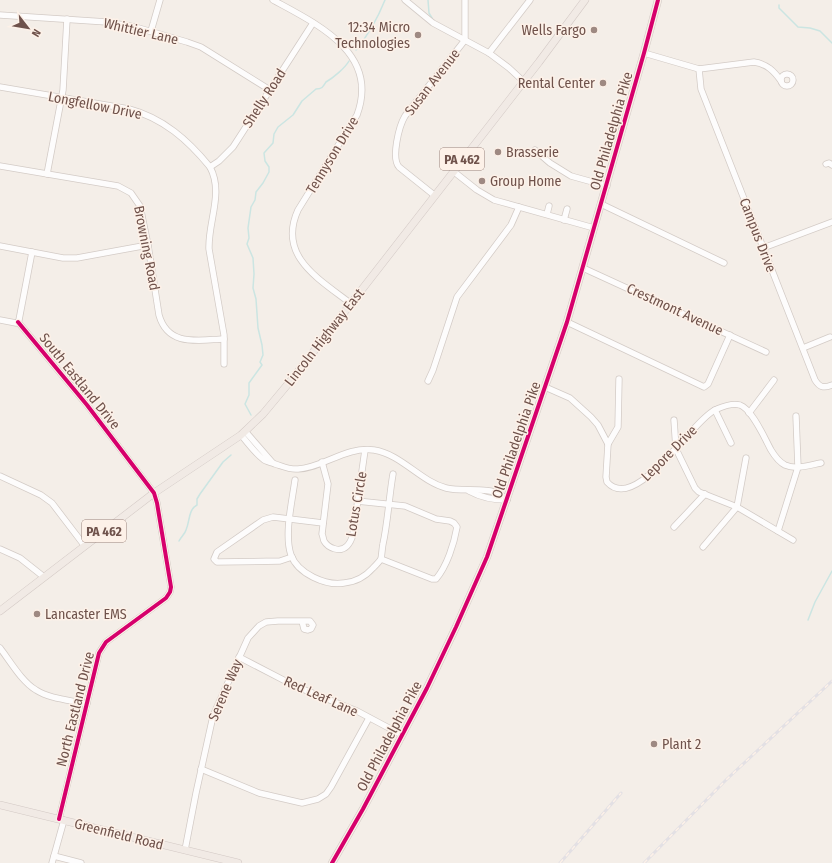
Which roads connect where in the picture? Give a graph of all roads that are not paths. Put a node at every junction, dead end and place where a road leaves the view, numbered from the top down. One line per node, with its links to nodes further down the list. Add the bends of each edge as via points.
1 (160, 0): 11 (street)
2 (273, 0): 10 (street, Tennyson Drive)
3 (405, 0): 12 (street, via 433,23)
4 (465, 0): 12 (street, Susan Avenue)
5 (530, 0): 13 (street)
6 (585, 0): 16 (main road, Lincoln Highway East / PA 462)
7 (658, 0): 14 (main road, Old Philadelphia Pike)
8 (0, 15): 9 (street, Whittier Lane)
9 (67, 19): 11 (street, Whittier Lane, via 117,23); 20 (street)
10 (313, 23): 19 (street, Shelly Road); 42 (street, Tennyson Drive, via 336,39 352,57 360,74 361,97 352,124 298,210 293,226 293,239 296,252 305,266)
11 (151, 32): 19 (street, Whittier Lane, via 201,47)
12 (465, 40): 13 (street); 27 (street, Susan Avenue, via 405,116 400,127 395,154 397,165)
13 (489, 53): 16 (street)
14 (644, 53): 15 (street); 26 (main road, Old Philadelphia Pike)
15 (699, 69): 17 (street, via 761,63 770,68); 38 (street, Campus Drive, via 701,89)
16 (523, 81): 24 (main road, Lincoln Highway East / PA 462)
17 (781, 81)
18 (0, 87): 20 (street, Longfellow Drive)
19 (270, 90): 23 (street, Shelly Road, via 233,147)
20 (62, 97): 23 (street, Longfellow Drive, via 129,109 152,117 182,137); 25 (street)
21 (536, 150): 26 (street, via 550,163 571,176)
22 (0, 166): 25 (street, Browning Road)
23 (210, 167): 48 (street, Longfellow Drive, via 217,187 209,249)
24 (454, 170): 27 (main road, Lincoln Highway East / PA 462); 30 (street, via 485,195)
25 (47, 174): 36 (street, Browning Road, via 118,186 131,193 140,206)
26 (607, 186): 28 (main road, Old Philadelphia Pike)
27 (434, 194): 42 (main road, Lincoln Highway East / PA 462)
28 (602, 204): 35 (main road, Old Philadelphia Pike); 40 (street)
29 (549, 206): 32 (street)
30 (519, 207): 32 (street); 54 (street, via 511,225 457,297 434,370)
31 (567, 209): 33 (street)
32 (546, 214): 33 (street)
33 (564, 220): 35 (street)
34 (832, 222): 38 (street)
35 (594, 228): 41 (main road, Old Philadelphia Pike)
36 (148, 245): 39 (street, via 77,258 58,258); 48 (street, Browning Road, via 163,326 184,340)
37 (0, 246): 39 (street)
38 (763, 248): 49 (street, Campus Drive)
39 (32, 252): 44 (street)
40 (724, 263)
41 (583, 268): 45 (main road, Old Philadelphia Pike); 46 (street, Crestmont Avenue)
42 (350, 303): 61 (main road, Lincoln Highway East / PA 462, via 276,399)
43 (0, 320): 44 (street)
44 (18, 322): 73 (street, South Eastland Drive, via 87,405)
45 (567, 322): 46 (street, via 701,386 706,386); 56 (main road, Old Philadelphia Pike)
46 (730, 335): 50 (street, Crestmont Avenue)
47 (830, 338): 49 (street)
48 (224, 339): 51 (street, Longfellow Drive)
49 (803, 348): 55 (street, Campus Drive, via 817,384 825,388)
50 (766, 352)
51 (224, 364)
52 (619, 380): 63 (street, via 618,427)
53 (774, 380): 58 (street)
54 (428, 381)
55 (832, 385)
56 (545, 388): 63 (street, via 560,393 577,404 595,421); 75 (main road, Old Philadelphia Pike)
57 (715, 410): 58 (street, Lepore Drive, via 732,404 740,405); 62 (street); 64 (street, Lepore Drive, via 699,422)
58 (749, 413): 69 (street, via 778,459 786,465)
59 (796, 416): 69 (street)
60 (674, 420): 64 (street)
61 (243, 433): 67 (street, via 272,463 297,469); 73 (main road, Lincoln Highway East / PA 462)
62 (731, 443)
63 (608, 444): 64 (street, Lepore Drive, via 607,482 619,488 640,483)
64 (676, 449): 74 (street, via 695,488)
65 (365, 450): 67 (street); 75 (street, via 383,452 439,486 499,494); 76 (street, Lotus Circle)
66 (746, 458): 78 (street)
67 (322, 462): 80 (street, Lotus Circle, via 328,484)
68 (821, 463): 69 (street)
69 (798, 467): 82 (street)
70 (393, 474): 77 (street)
71 (0, 476): 84 (street, via 41,495 52,503)
72 (295, 480): 79 (street)
73 (154, 493): 84 (main road, Lincoln Highway East / PA 462); 94 (street, North Eastland Drive, via 170,592 166,598 102,647)
74 (705, 494): 78 (street); 81 (street)
75 (507, 500): 96 (main road, Old Philadelphia Pike, via 473,590)
76 (358, 501): 77 (street); 80 (street, Lotus Circle, via 353,534 347,546 341,549 330,547 324,541)
77 (388, 505): 88 (street); 88 (street, via 405,506 436,519 450,521 457,527 456,536 436,579 432,580)
78 (737, 507): 82 (street); 85 (street)
79 (290, 519): 80 (street); 87 (street, via 288,546); 87 (street, via 272,517 263,520 217,552 214,559 217,562 280,561)
80 (323, 523)
81 (674, 526)
82 (778, 531): 83 (street)
83 (793, 540)
84 (84, 545): 89 (main road, Lincoln Highway East / PA 462)
85 (703, 547)
86 (0, 549): 89 (street, via 20,558)
87 (292, 557): 88 (street, via 312,577 343,584 363,577)
88 (381, 559)
89 (44, 577): 90 (main road, Lincoln Highway East / PA 462)
90 (0, 611)
91 (302, 621): 93 (street, Serene Way, via 266,622 259,626 248,638)
92 (0, 648): 94 (street, via 35,690)
93 (239, 657): 95 (street, Red Leaf Lane, via 308,692); 97 (street, Serene Way, via 213,716)
94 (86, 704): 99 (street, North Eastland Drive)
95 (369, 718): 96 (street, Red Leaf Lane); 97 (street, via 331,787 326,794 312,802 302,803 259,793)
96 (402, 735): 105 (main road, Old Philadelphia Pike)
97 (201, 769): 100 (street, Serene Way)
98 (0, 805): 99 (main road, Greenfield Road)
99 (62, 820): 100 (main road, Greenfield Road); 101 (street, North Eastland Drive)
100 (185, 850): 104 (main road, Greenfield Road)
101 (54, 856): 102 (street, North Eastland Drive); 103 (street)
102 (52, 863)
103 (81, 863)
104 (238, 863)
105 (332, 863)

